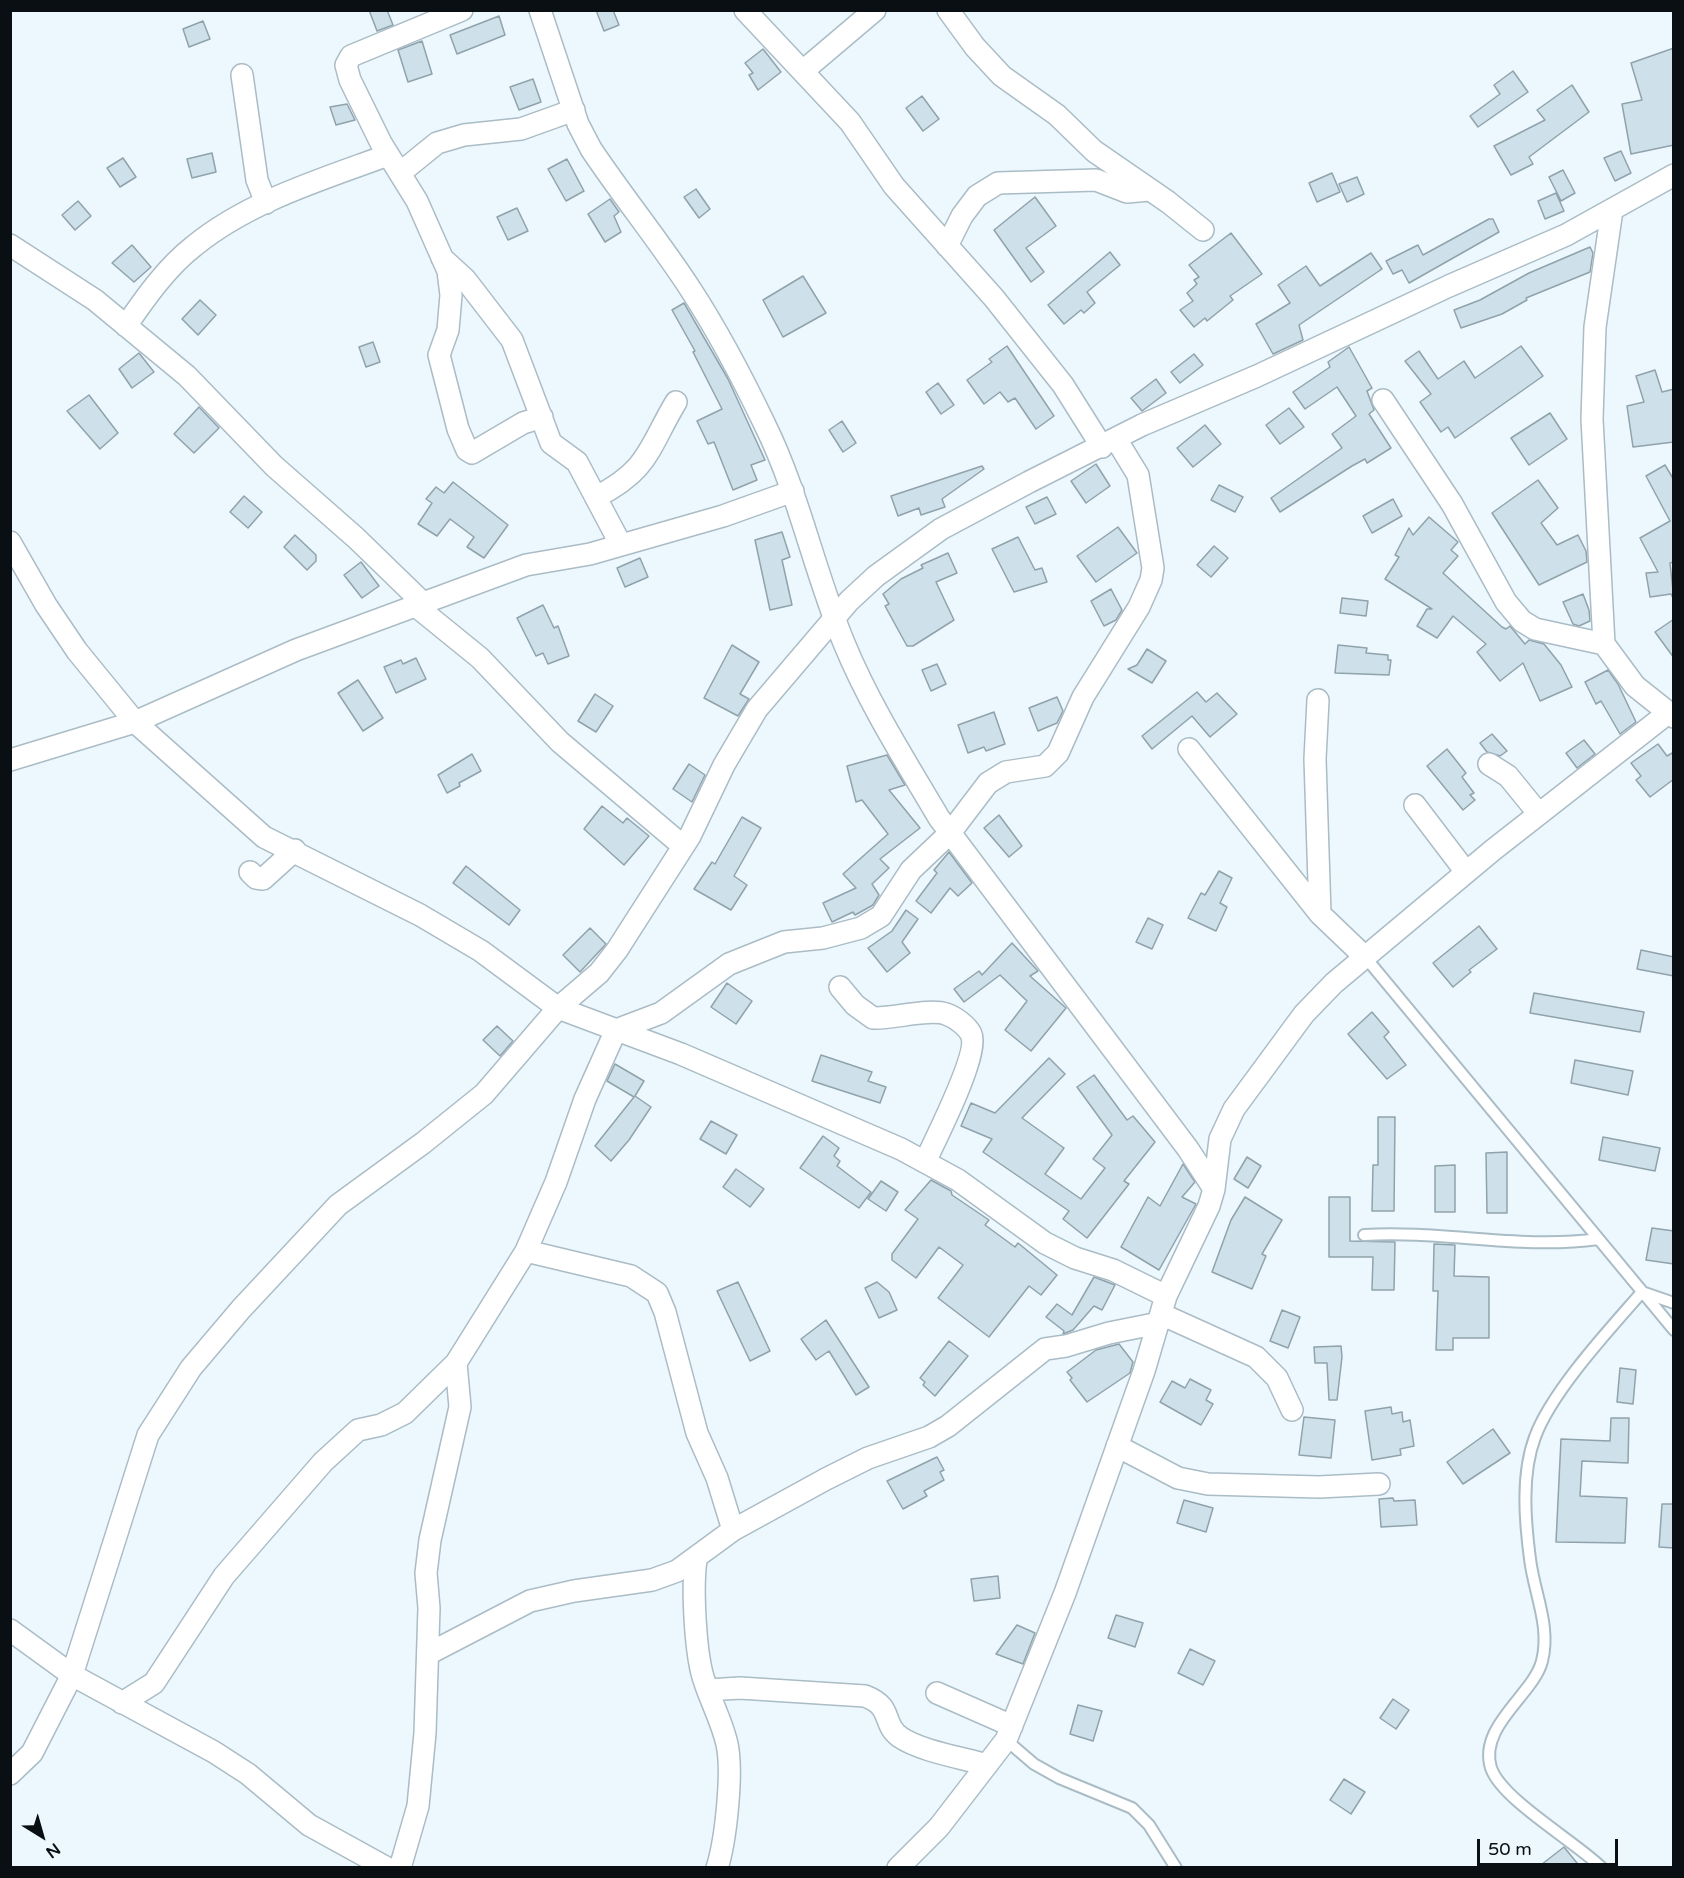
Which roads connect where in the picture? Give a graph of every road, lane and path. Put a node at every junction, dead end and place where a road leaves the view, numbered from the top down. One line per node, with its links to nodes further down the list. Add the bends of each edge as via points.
1 (462, 10): 9 (street, via 347,58 350,80)
2 (540, 10): 8 (street)
3 (745, 10): 6 (street)
4 (875, 10): 6 (street)
5 (948, 10): 12 (street, via 1002,76 1057,114 1102,157)
6 (803, 71): 17 (street, via 850,122 894,186)
7 (242, 75): 13 (street, via 257,180)
8 (574, 110): 10 (street, via 521,129 464,135 437,143); 24 (street, via 591,149 690,288 726,348)
9 (388, 155): 10 (street); 13 (street)
10 (400, 173): 18 (street)
11 (1674, 175): 14 (street)
12 (1149, 190): 15 (street); 17 (street, via 1127,192 1096,180 998,183 977,196)
13 (266, 203): 19 (street, via 193,246 149,292)
14 (1612, 210): 23 (street, via 1566,235); 30 (street, via 1595,327 1592,419)
15 (1203, 231)
16 (10, 245): 19 (street, via 95,300)
17 (947, 246): 23 (street, via 994,298)
18 (442, 257): 22 (street, via 505,329); 22 (street, via 451,295 448,330 439,355 467,450 472,453 523,423)
19 (126, 326): 28 (street, via 187,376 274,465 356,538)
20 (1383, 400): 30 (street, via 1452,504 1506,602 1522,621 1535,629)
21 (676, 402): 25 (street, via 641,465 618,486)
22 (542, 417): 25 (street, via 551,442 577,462)
23 (1109, 443): 29 (street, via 941,529 876,576); 39 (street, via 1138,476 1153,568 1151,580 1083,698 1058,753 1045,766 1006,772 996,778)
24 (793, 491): 27 (street); 29 (street)
25 (596, 496): 27 (street)
26 (10, 542): 33 (street, via 45,605)
27 (621, 545): 28 (street, via 526,565)
28 (419, 605): 33 (street, via 296,650); 40 (street, via 480,658 560,742)
29 (834, 616): 39 (street, via 867,689); 40 (street, via 757,708)
30 (1604, 644): 32 (street, via 1635,686)
31 (1318, 700): 44 (street, via 1315,759)
32 (1671, 715): 38 (street)
33 (135, 722): 35 (street); 41 (street, via 264,837)
34 (1189, 749): 44 (street)
35 (10, 759)
36 (1489, 764): 38 (street, via 1508,776)
37 (1415, 805): 43 (street)
38 (1539, 814): 43 (street)
39 (950, 833): 48 (street, via 911,870 881,916 861,928 823,938 784,942 729,964 661,1014); 50 (street)
40 (683, 846): 47 (street, via 617,950 599,973)
41 (295, 850): 42 (street, via 262,879); 47 (street, via 481,951)
42 (250, 872)
43 (1466, 872): 45 (street)
44 (1320, 914): 45 (street)
45 (1366, 958): 50 (street, via 1304,1014 1234,1109 1220,1139); 52 (lane)
46 (840, 987): 49 (street, via 873,1018 944,1013 971,1034 964,1075)
47 (558, 1008): 48 (street); 66 (street, via 484,1094 338,1205 191,1368 148,1435)
48 (616, 1030): 49 (street, via 821,1113); 53 (street)
49 (925, 1162): 56 (street, via 958,1180 1045,1243 1113,1270)
50 (1214, 1189): 56 (street)
51 (1364, 1235): 52 (lane, via 1392,1233 1535,1243)
52 (1598, 1239): 54 (lane)
53 (526, 1251): 58 (street); 62 (street, via 631,1276 657,1293 697,1433 717,1478)
54 (1642, 1292): 55 (lane); 57 (lane); 78 (lane, via 1552,1404 1535,1437 1526,1478 1528,1536 1544,1627 1544,1651 1534,1678 1508,1708 1496,1730 1491,1752 1496,1778 1529,1810)
55 (1674, 1303)
56 (1162, 1311): 59 (street, via 1256,1357 1277,1378); 60 (street); 62 (street, via 1109,1333 1045,1349 929,1437 868,1458)
57 (1674, 1330)
58 (456, 1363): 65 (street, via 460,1407 426,1573); 69 (street, via 405,1413 381,1425 358,1430 323,1462 224,1576 154,1683)
59 (1292, 1410)
60 (1117, 1446): 61 (street, via 1178,1478 1208,1484); 70 (street, via 1065,1593)
61 (1379, 1484)
62 (733, 1530): 63 (street)
63 (696, 1560): 65 (street, via 652,1580 530,1601); 67 (street, via 692,1582)
64 (10, 1630): 66 (street)
65 (428, 1654): 74 (street, via 418,1806)
66 (72, 1675): 69 (street); 72 (street, via 32,1753)
67 (708, 1690): 71 (street, via 740,1688 865,1696 885,1709 899,1736); 75 (street, via 728,1746 723,1851)
68 (937, 1693): 70 (street)
69 (122, 1703): 73 (street, via 214,1752 248,1774 309,1825)
70 (1009, 1733): 71 (street); 77 (lane, via 1034,1764 1132,1808 1149,1825)
71 (987, 1765): 76 (street, via 939,1827)
72 (10, 1774)
73 (387, 1868)
74 (400, 1868)
75 (717, 1868)
76 (898, 1868)
77 (1176, 1868)
78 (1602, 1868)

